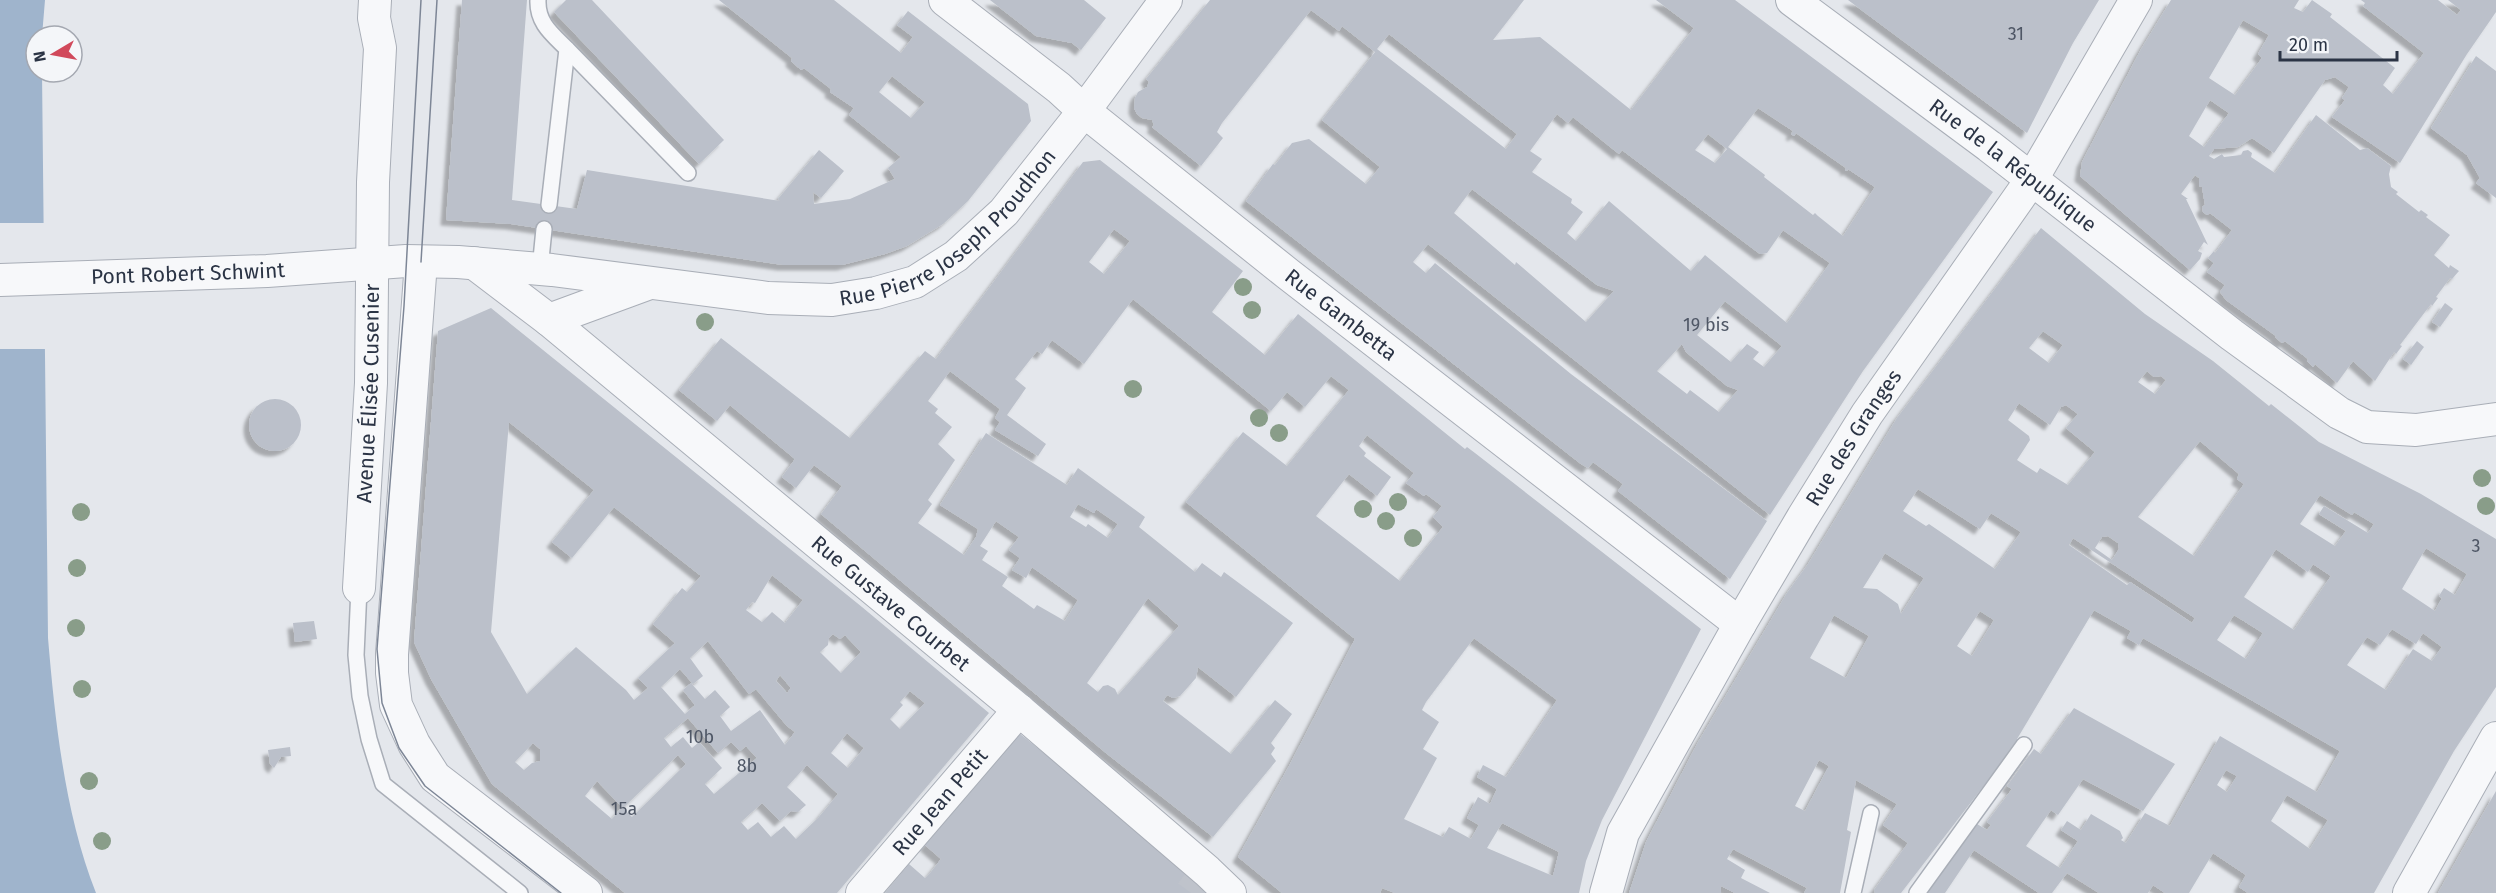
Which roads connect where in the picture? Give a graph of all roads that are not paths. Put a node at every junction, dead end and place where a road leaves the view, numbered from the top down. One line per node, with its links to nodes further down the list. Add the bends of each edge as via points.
1 (538, 0): 7 (lane, via 542,24)
2 (945, 0): 8 (street, Rue Gambetta)
3 (1166, 0): 8 (street, Rue Pierre Joseph Proudhon)
4 (1792, 0): 10 (street, Rue de la République)
5 (2136, 0): 10 (street, Rue des Granges)
6 (375, 9): 14 (street, Avenue Élisée Cusenier, via 380,48)
7 (567, 49): 9 (lane); 11 (lane)
8 (1084, 111): 18 (street, Rue Pierre Joseph Proudhon, via 1004,212 956,256 915,282 832,300 768,298); 22 (street, Rue Gambetta)
9 (688, 173)
10 (2032, 179): 20 (street, Rue de la République, via 2339,413 2367,427 2416,430); 22 (street, Rue des Granges, via 1867,414)
11 (549, 205)
12 (544, 230): 16 (lane)
13 (422, 262): 14 (street, Rue Pierre Joseph Proudhon); 15 (street, Rue Pierre Joseph Proudhon); 28 (street, via 392,654 396,705 435,777)
14 (373, 263): 17 (street, Pont Robert Schwint); 21 (street, Avenue Élisée Cusenier, via 370,405)
15 (473, 263): 16 (street, Rue Pierre Joseph Proudhon); 19 (street)
16 (540, 269): 18 (street, Rue Pierre Joseph Proudhon)
17 (0, 280)
18 (652, 282): 19 (street, Rue Pierre Joseph Proudhon)
19 (549, 320): 23 (street, Rue Gustave Courbet)
20 (2496, 419)
21 (359, 588): 27 (lane, Avenue Élisée Cusenier, via 356,655 360,696 384,784)
22 (1740, 624): 31 (street, Rue des Granges, via 1623,833)
23 (1019, 710): 29 (street, Rue Jean Petit); 30 (street, Rue Gustave Courbet)
24 (2496, 738): 34 (street)
25 (2024, 745): 33 (lane)
26 (1871, 813): 32 (lane)
27 (520, 893)
28 (586, 893)
29 (862, 893)
30 (1230, 893)
31 (1606, 893)
32 (1853, 893)
33 (1917, 893)
34 (2409, 893)

